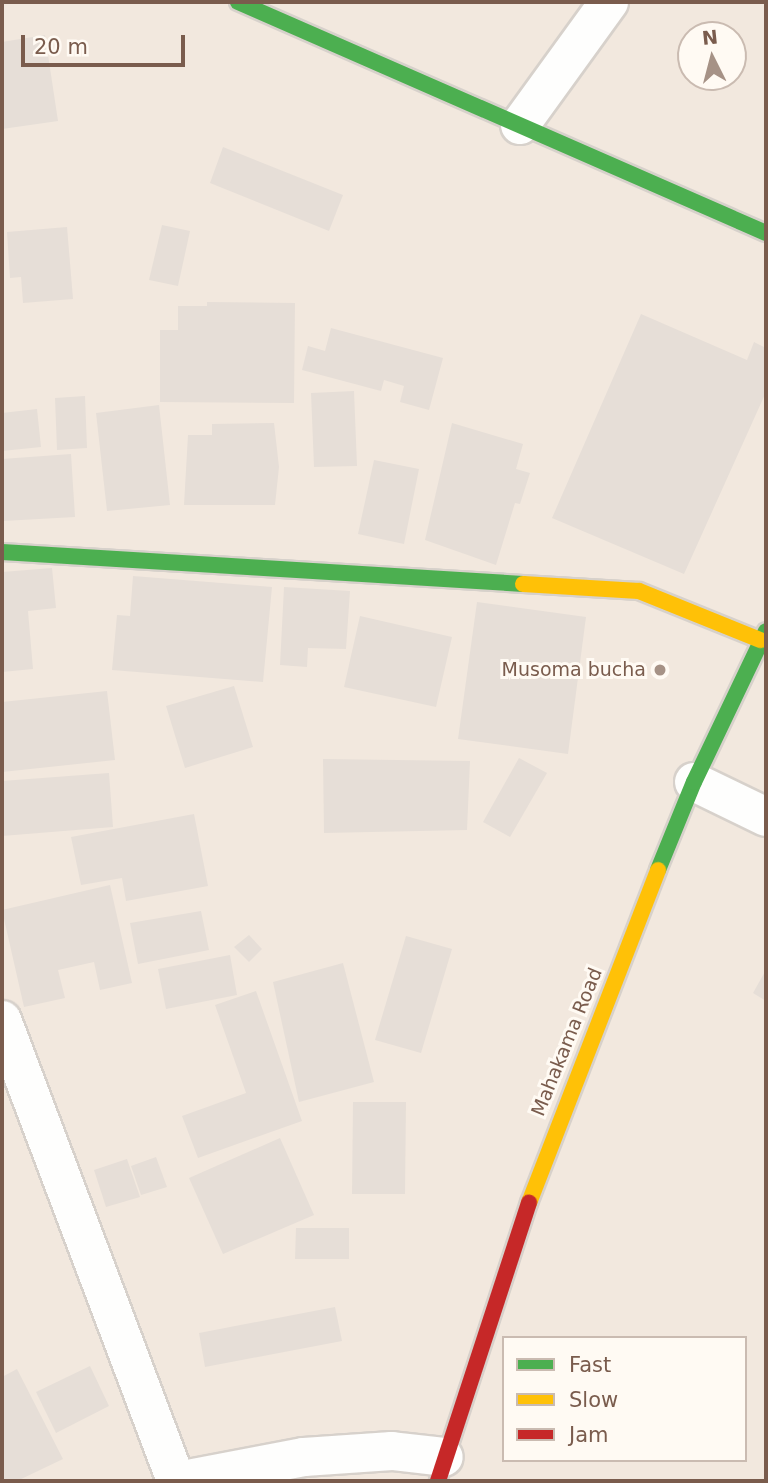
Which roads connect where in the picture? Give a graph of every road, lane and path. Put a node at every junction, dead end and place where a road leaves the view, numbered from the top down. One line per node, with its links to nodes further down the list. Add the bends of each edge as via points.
1 (238, 2): 3 (street)
2 (609, 2): 3 (street)
3 (520, 125): 4 (street)
4 (766, 233)
5 (2, 552): 6 (street, via 639,591)
6 (763, 636): 7 (street, Mahakama Road)
7 (694, 782): 8 (street); 10 (street, Mahakama Road, via 548,1147)
8 (766, 817)
9 (2, 1020): 11 (street)
10 (441, 1469): 11 (street, via 392,1451 304,1457)
11 (177, 1481)

